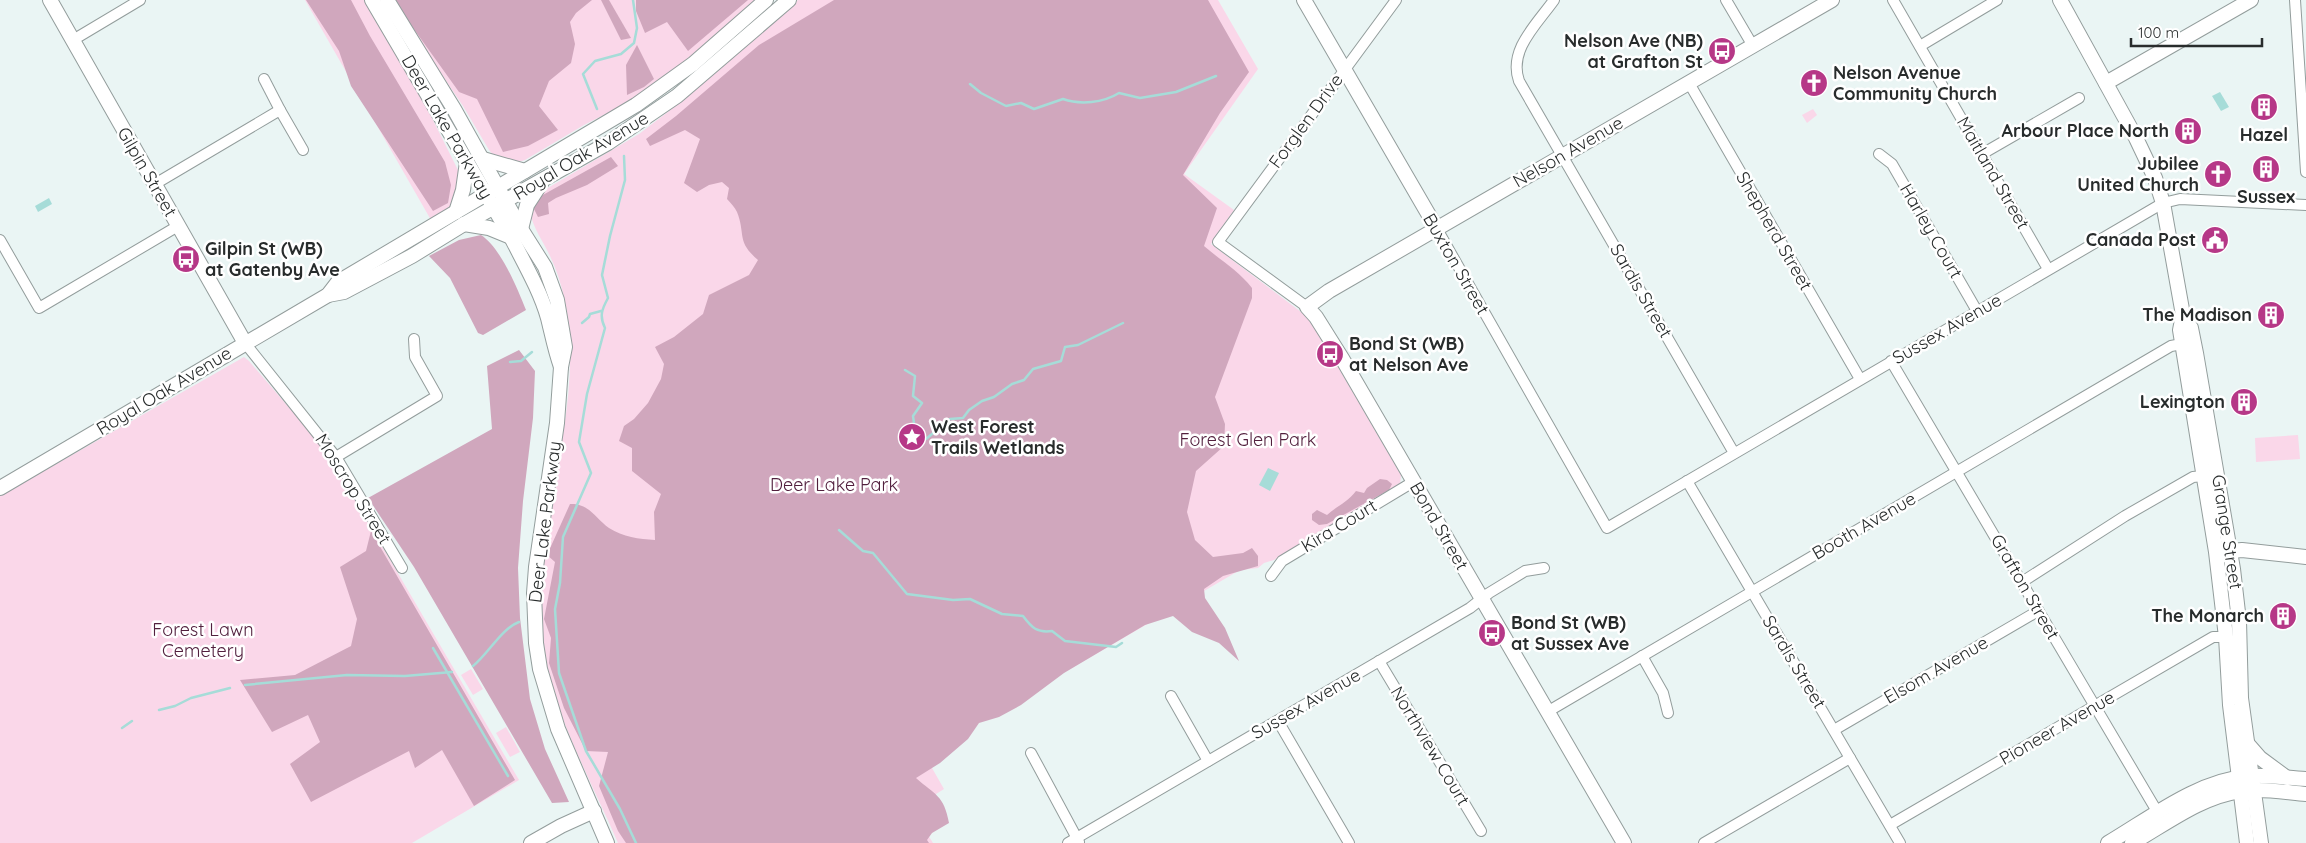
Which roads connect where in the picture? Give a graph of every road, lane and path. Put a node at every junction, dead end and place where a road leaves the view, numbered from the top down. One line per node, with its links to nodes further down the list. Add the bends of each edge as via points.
1 (50, 0): 17 (main road, Gilpin Street)
2 (140, 0): 17 (street)
3 (372, 0): 32 (main road, Deer Lake Parkway)
4 (387, 0): 31 (main road, Deer Lake Parkway)
5 (766, 0): 33 (main road, Royal Oak Avenue, via 671,82)
6 (789, 0): 35 (main road, Royal Oak Avenue, via 677,96 608,143)
7 (1304, 0): 20 (main road, Buxton Street)
8 (1396, 0): 20 (street, Forglen Drive)
9 (1554, 0): 30 (street, Sardis Street, via 1520,47 1515,64 1519,81)
10 (1726, 0): 18 (street)
11 (1832, 0): 18 (main road, Nelson Avenue)
12 (1893, 0): 19 (street, Maitland Street)
13 (1997, 0): 19 (street)
14 (2060, 0): 23 (main road, Grange Street)
15 (2250, 0): 23 (main road)
16 (2295, 0): 26 (street)
17 (73, 40): 36 (main road, Gilpin Street)
18 (1753, 46): 22 (main road, Nelson Avenue)
19 (1920, 46): 29 (street, Maitland Street)
20 (1344, 70): 43 (main road, Buxton Street); 46 (street, Forglen Drive)
21 (264, 79): 25 (street)
22 (1688, 83): 30 (main road, Nelson Avenue); 55 (street, Shepherd Street)
23 (2106, 83): 38 (main road, Grange Street, via 2146,157)
24 (2079, 98): 29 (street)
25 (280, 110): 27 (street); 36 (street)
26 (2305, 110): 34 (street)
27 (303, 150)
28 (1879, 154): 49 (street, Harley Court, via 1892,164)
29 (1982, 154): 47 (street, Maitland Street)
30 (1562, 156): 43 (main road, Nelson Avenue); 56 (street, Sardis Street)
31 (483, 159): 33 (main road); 37 (main road, Deer Lake Parkway)
32 (467, 162): 37 (main road, Deer Lake Parkway); 41 (main road)
33 (525, 171): 37 (main road, Royal Oak Avenue)
34 (2306, 172)
35 (542, 182): 39 (main road, Royal Oak Avenue); 44 (main road, via 527,205)
36 (155, 184): 42 (main road, Gilpin Street)
37 (492, 191): 39 (main road, Deer Lake Parkway); 41 (main road, Royal Oak Avenue)
38 (2164, 203): 40 (street, Sussex Avenue, via 2180,199); 47 (street, Sussex Avenue); 50 (main road, Grange Street)
39 (500, 204): 41 (main road, Royal Oak Avenue); 44 (main road, Deer Lake Parkway)
40 (2306, 205)
41 (460, 218): 44 (main road); 52 (main road, Royal Oak Avenue, via 412,256 344,292 328,295)
42 (178, 226): 45 (street, via 39,308); 52 (main road, Gilpin Street)
43 (1437, 229): 48 (main road, Nelson Avenue); 63 (street, Buxton Street)
44 (516, 233): 91 (main road, Deer Lake Parkway, via 548,318 552,344 561,367 557,423 536,567 534,619 540,669 558,728)
45 (0, 240)
46 (1218, 242): 48 (street, Bond Street)
47 (2048, 269): 49 (street, Sussex Avenue)
48 (1307, 307): 61 (main road, Bond Street, via 1321,324)
49 (1978, 311): 54 (street, Sussex Avenue)
50 (2183, 315): 53 (main road, Grange Street); 64 (main road, Grange Street, via 2191,328)
51 (414, 339): 57 (street, via 415,357 438,396)
52 (245, 343): 57 (street, Moscrop Street); 62 (main road, Royal Oak Avenue)
53 (2182, 344): 58 (street, Booth Avenue, via 2171,346); 59 (main road, Grange Street)
54 (1891, 361): 55 (street, Sussex Avenue); 58 (street, Grafton Street)
55 (1860, 379): 56 (street, Sussex Avenue)
56 (1734, 453): 60 (street, Sussex Avenue)
57 (336, 457): 67 (street, Moscrop Street)
58 (1957, 472): 70 (street, Grafton Street); 71 (street, Booth Avenue)
59 (2203, 476): 65 (main road, Grange Street); 70 (street, via 2193,477 2134,511)
60 (1687, 481): 63 (street, Sussex Avenue); 71 (street, Sardis Street)
61 (1413, 482): 69 (street, Kira Court, via 1282,561); 72 (main road, Bond Street)
62 (0, 488)
63 (1607, 528)
64 (2231, 551): 65 (main road); 66 (main road); 83 (main road, Grange Street)
65 (2216, 552): 74 (main road, Grange Street)
66 (2306, 557)
67 (402, 568)
68 (1544, 568): 72 (street, Sussex Avenue, via 1525,571)
69 (1270, 576)
70 (2022, 582): 73 (street, Grafton Street)
71 (1752, 592): 75 (street, Booth Avenue); 82 (street, Sardis Street)
72 (1482, 598): 76 (street, Sussex Avenue); 79 (main road, Bond Street)
73 (2038, 611): 78 (street, Grafton Street); 82 (street, Elsom Avenue)
74 (2226, 637): 78 (street, Pioneer Avenue, via 2214,637); 89 (main road, Grange Street, via 2230,705)
75 (1642, 656): 79 (street, Booth Avenue); 80 (street, via 1663,693)
76 (1379, 661): 81 (street, Sussex Avenue); 94 (street, Northview Court)
77 (1171, 696): 86 (street)
78 (2094, 706): 92 (street, Grafton Street); 93 (street, Pioneer Avenue)
79 (1547, 712): 99 (main road, Bond Street)
80 (1668, 714)
81 (1278, 721): 86 (street, Sussex Avenue); 98 (street)
82 (1834, 730): 85 (street, Sardis Street)
83 (2246, 742): 87 (main road, via 2260,758); 89 (main road, Grange Street)
84 (1030, 753): 95 (street)
85 (1850, 758): 93 (street, Sardis Street); 100 (street)
86 (1208, 761): 95 (street, Sussex Avenue)
87 (2287, 778): 88 (main road); 89 (main road)
88 (2306, 779)
89 (2245, 784): 90 (main road); 92 (main road, via 2214,783); 103 (main road); 104 (main road, Grange Street); 105 (main road, Grange Street)
90 (2306, 794)
91 (594, 811): 96 (main road); 97 (main road, Deer Lake Parkway)
92 (2158, 813): 102 (main road)
93 (1890, 825): 101 (street, Sardis Street)
94 (1481, 831)
95 (1075, 841)
96 (530, 843)
97 (607, 843)
98 (1350, 843)
99 (1624, 843)
100 (1704, 843)
101 (1900, 843)
102 (2108, 843)
103 (2132, 843)
104 (2247, 843)
105 (2260, 843)

